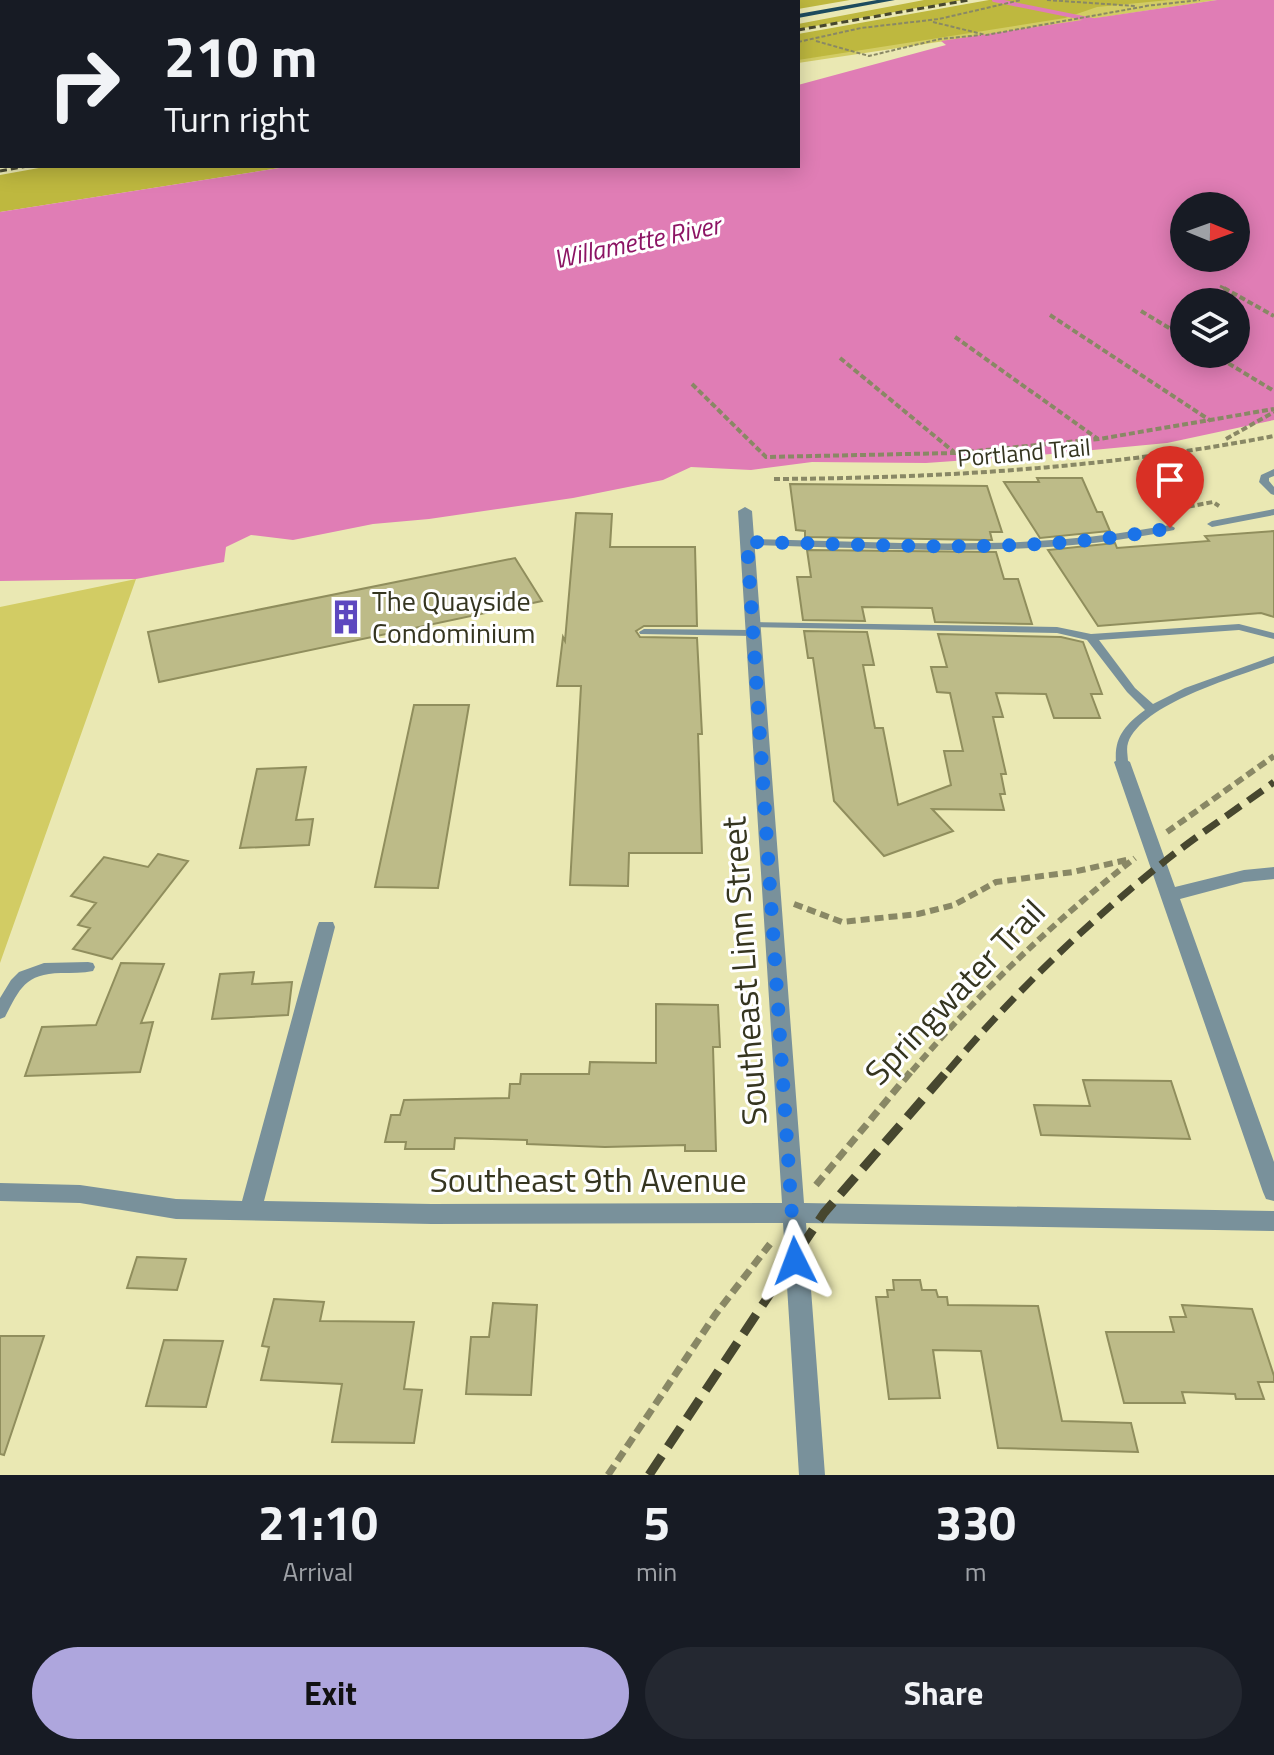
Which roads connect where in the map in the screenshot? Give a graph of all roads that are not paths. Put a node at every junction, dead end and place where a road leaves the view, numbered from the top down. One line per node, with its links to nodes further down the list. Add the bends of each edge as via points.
1 (891, 0): 2 (main road)
2 (800, 16)
3 (1274, 472): 4 (lane, via 1264,477)
4 (1274, 492)
5 (745, 511): 9 (street, Southeast Linn Street)
6 (1274, 512): 7 (lane)
7 (1212, 524)
8 (1170, 528): 9 (lane, via 1013,544)
9 (747, 542): 10 (street, Southeast Linn Street)
10 (753, 629): 11 (lane); 13 (lane, via 1057,630); 25 (street, Southeast Linn Street)
11 (644, 632)
12 (1274, 636): 13 (lane, via 1239,627)
13 (1091, 637): 15 (lane)
14 (1274, 659): 15 (lane, via 1170,697)
15 (1152, 710): 16 (lane, via 1122,743)
16 (1122, 762): 18 (street)
17 (1274, 873): 18 (street)
18 (1171, 895): 23 (street)
19 (326, 927): 24 (street)
20 (88, 967): 21 (lane, via 34,969 17,980)
21 (0, 1013)
22 (0, 1192): 24 (street, Southeast 9th Avenue, via 80,1194 163,1208)
23 (1274, 1192)
24 (251, 1210): 25 (street, Southeast 9th Avenue)
25 (792, 1214): 26 (street, Southeast 9th Avenue); 27 (street, Southeast Linn Street)
26 (1274, 1221)
27 (812, 1475)

